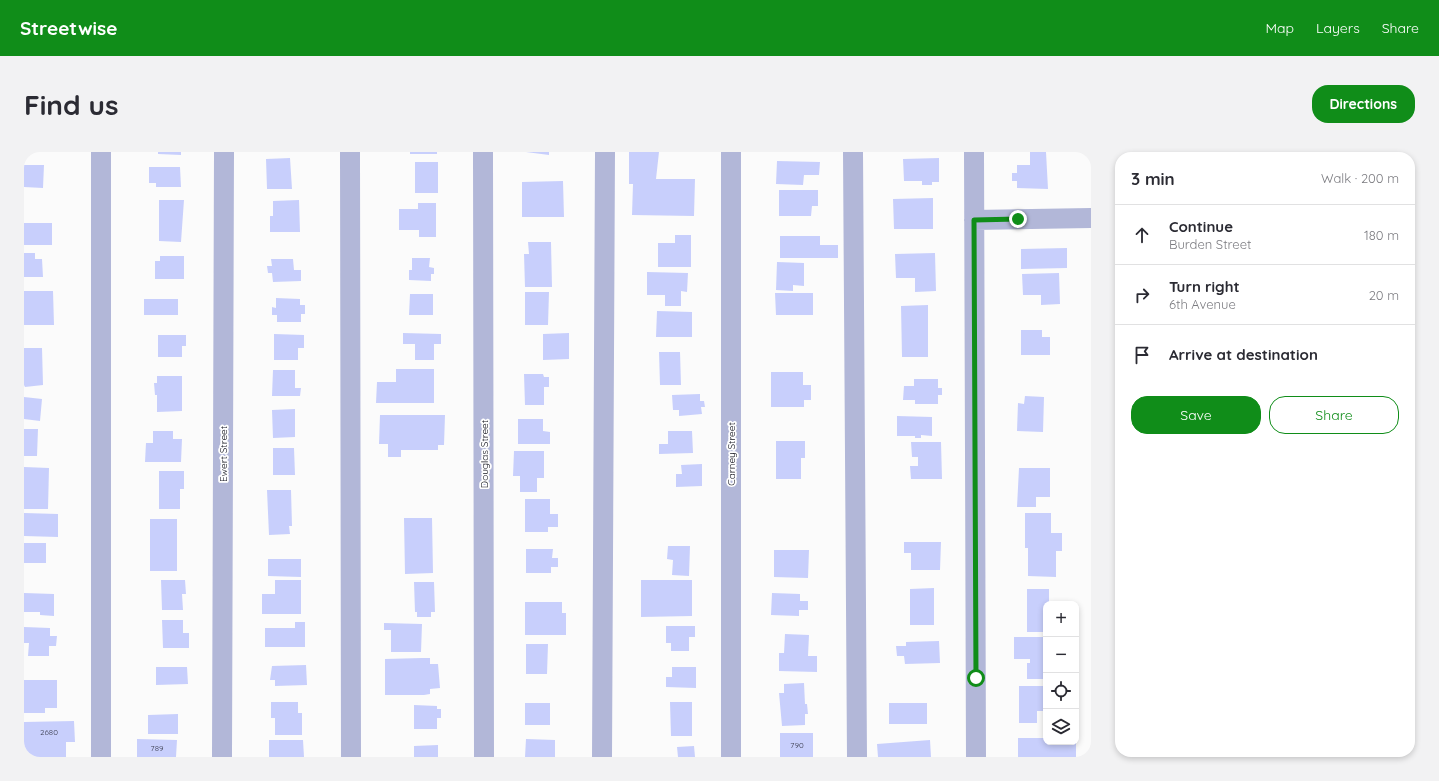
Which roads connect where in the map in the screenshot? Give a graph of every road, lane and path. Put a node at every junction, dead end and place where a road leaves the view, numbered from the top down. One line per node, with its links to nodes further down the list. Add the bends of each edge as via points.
1 (101, 152): 11 (street)
2 (224, 152): 12 (street, Ewert Street)
3 (350, 152): 13 (street)
4 (483, 152): 14 (street, Douglas Street)
5 (605, 152): 15 (street)
6 (731, 152): 16 (street, Carney Street)
7 (853, 152): 17 (street)
8 (974, 152): 10 (street)
9 (1091, 218): 10 (street)
10 (974, 220): 18 (street)
11 (101, 757)
12 (222, 757)
13 (351, 757)
14 (484, 757)
15 (602, 757)
16 (731, 757)
17 (857, 757)
18 (976, 757)

